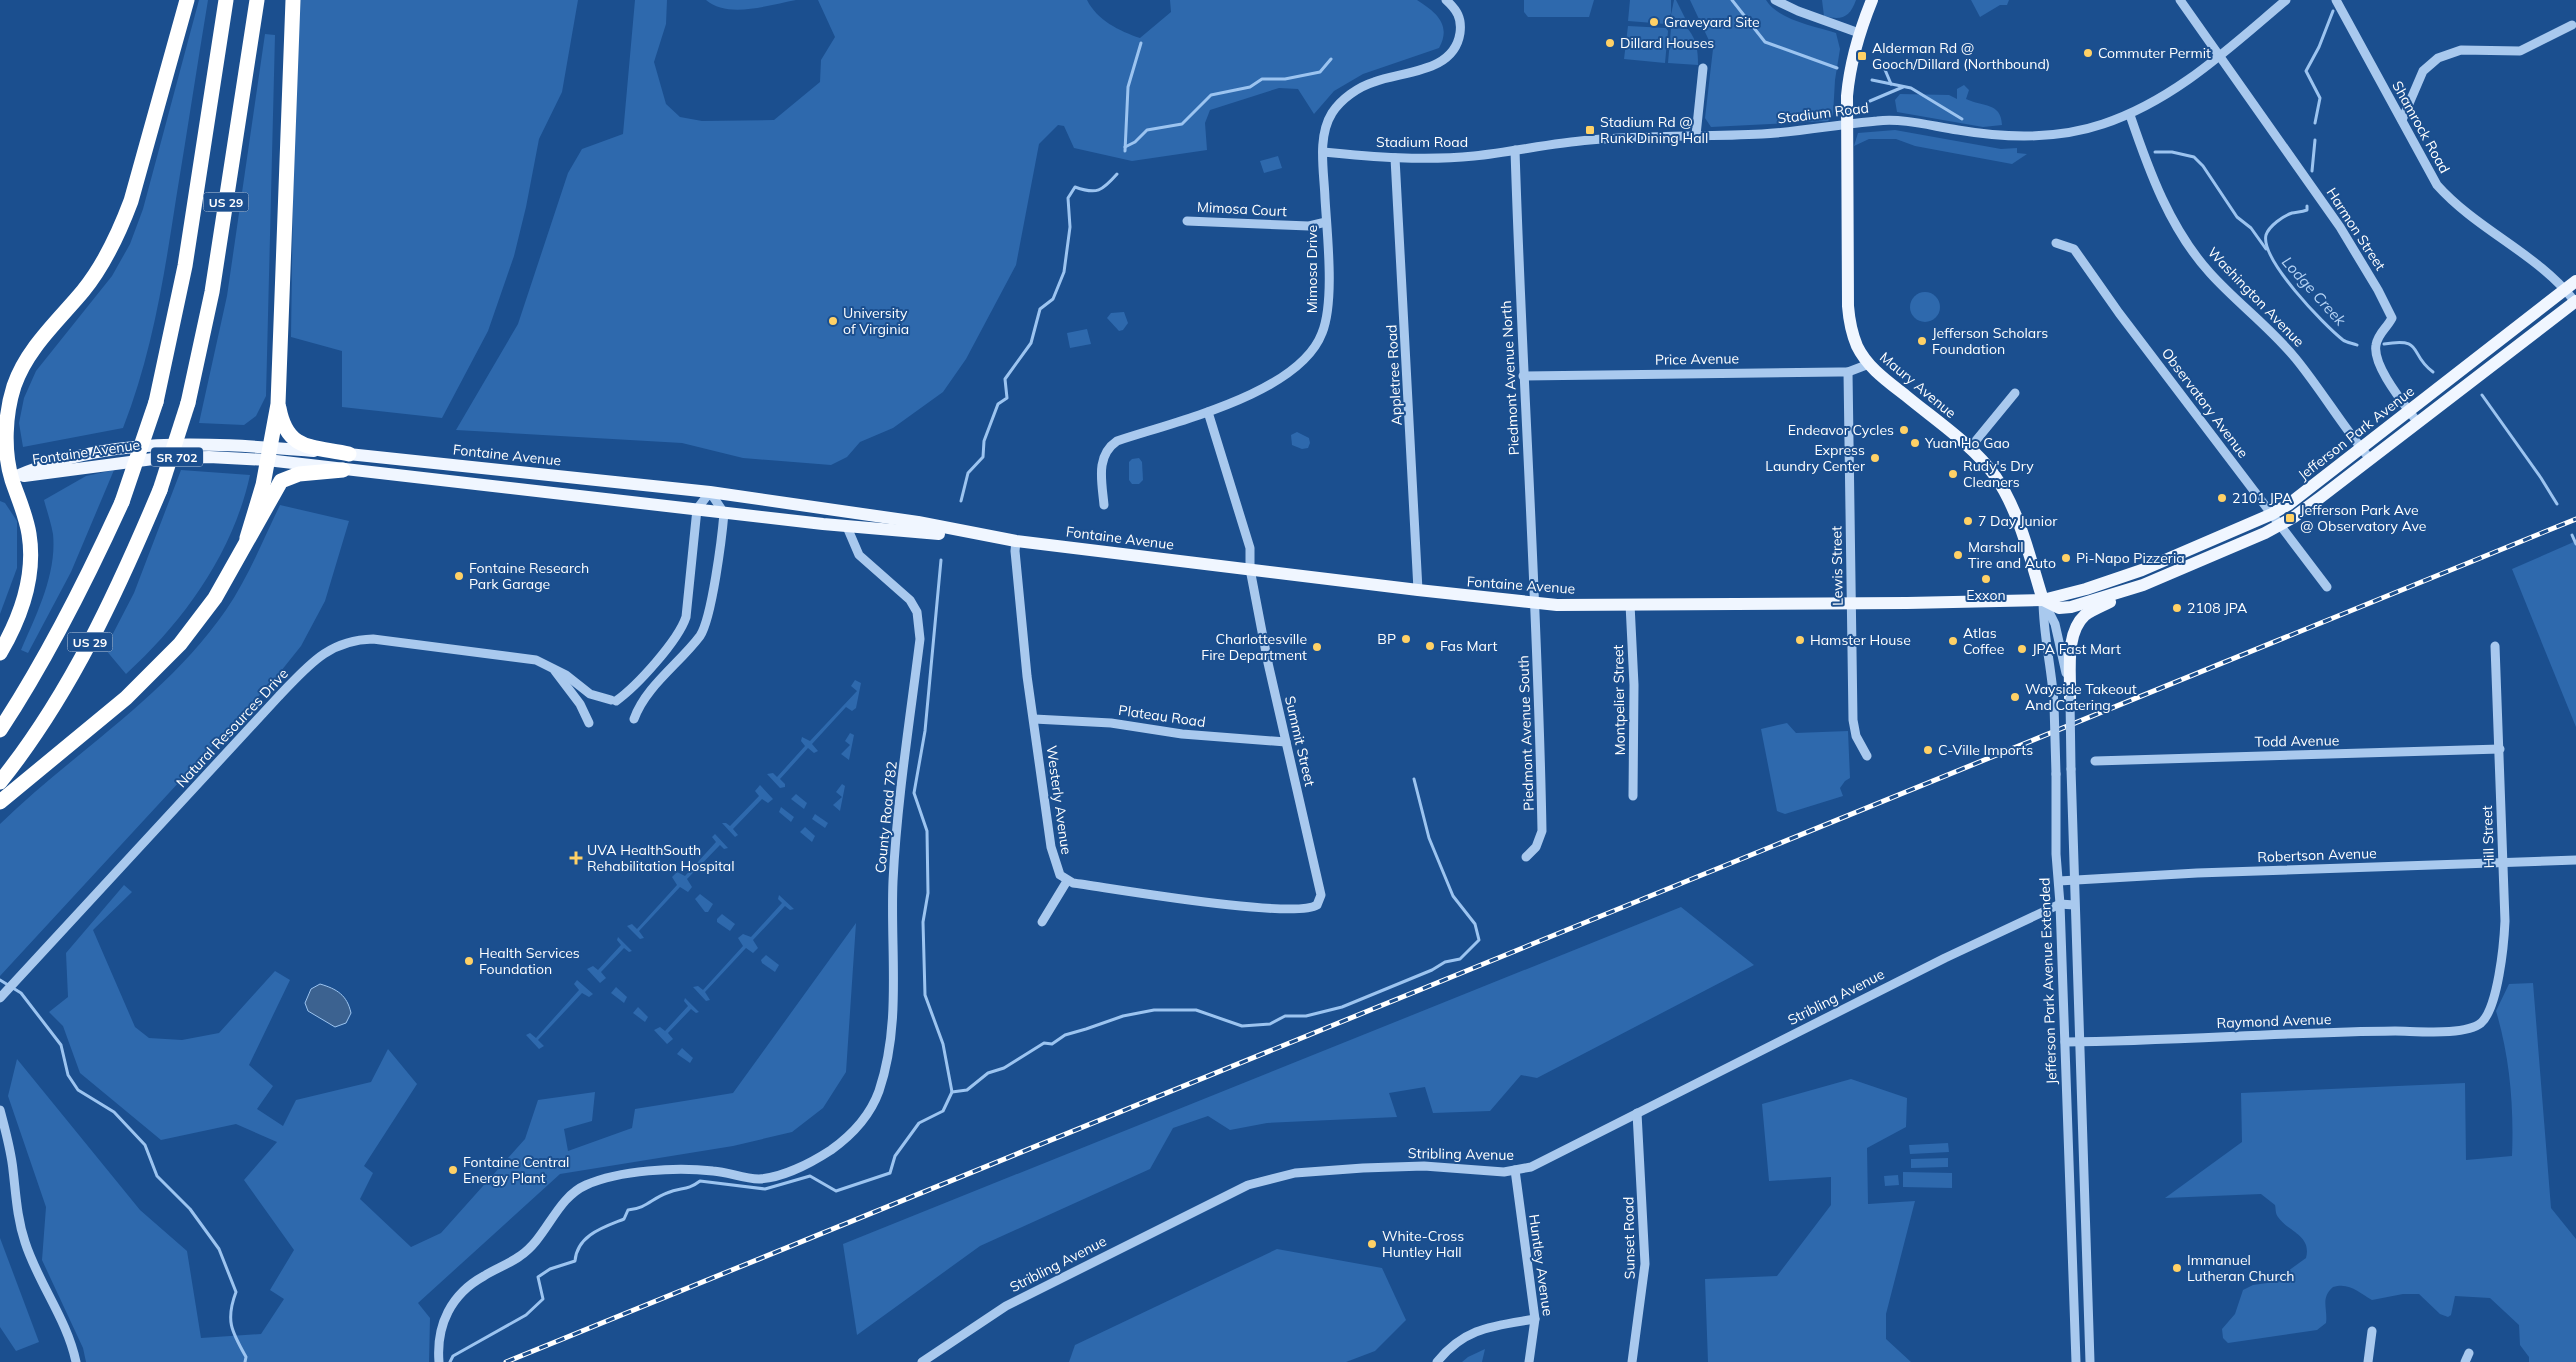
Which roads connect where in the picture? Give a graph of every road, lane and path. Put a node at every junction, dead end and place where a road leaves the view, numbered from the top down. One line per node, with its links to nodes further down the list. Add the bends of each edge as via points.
1 (187, 0): 42 (highway, via 122,226 100,268 36,347 15,384 8,427)
2 (226, 0): 67 (highway, US 29, bridge, via 185,266 156,402 122,502 81,592)
3 (257, 0): 72 (highway, US 29, bridge, via 212,292 188,403 160,490 115,595 80,659 23,754)
4 (293, 0): 32 (highway)
5 (1446, 0): 20 (street, Mimosa Drive, via 1457,11 1461,27 1452,50 1427,69 1373,82 1344,99 1328,120)
6 (1776, 0): 12 (street, via 1798,12)
7 (1872, 0): 12 (main road, Maury Avenue)
8 (2180, 0): 13 (street)
9 (2286, 0): 13 (street, Stadium Road)
10 (2336, 0): 16 (street, Shamrock Road)
11 (2572, 25): 16 (street, via 2520,51 2461,50 2438,58 2423,72)
12 (1858, 33): 17 (main road, Maury Avenue, via 1850,68)
13 (2220, 57): 15 (street, Stadium Road); 33 (street, Harmon Street, via 2340,227 2392,315 2379,336 2375,359)
14 (1703, 68): 18 (street)
15 (2130, 116): 17 (street, Stadium Road, via 2080,130 2032,136 1970,132 1895,120); 36 (street, Washington Avenue, via 2164,202 2194,252 2209,272 2296,359)
16 (2402, 120): 26 (street, Shamrock Road, via 2430,174 2448,198)
17 (1846, 126): 18 (street, Stadium Road, via 1762,134); 28 (main road, Maury Avenue, via 1849,312 1857,346)
18 (1696, 135): 19 (street, Stadium Road, via 1635,136)
19 (1515, 150): 21 (street, Stadium Road, via 1474,156); 30 (street, Piedmont Avenue North)
20 (1323, 152): 21 (street, Stadium Road); 23 (street, Mimosa Drive)
21 (1395, 158): 55 (street, Appletree Road)
22 (1187, 220): 23 (street, Mimosa Court, via 1309,226)
23 (1326, 222): 34 (street, Mimosa Drive, via 1326,318 1314,347 1293,370 1274,382)
24 (2056, 243): 47 (street, Observatory Avenue, via 2074,249 2119,314)
25 (2576, 281): 26 (main road, Jefferson Park Avenue)
26 (2566, 289): 27 (street, Shamrock Road); 33 (main road, Jefferson Park Avenue)
27 (2576, 302): 35 (main road, Jefferson Park Avenue)
28 (1869, 364): 29 (street, Price Avenue); 37 (main road, Maury Avenue)
29 (1848, 372): 30 (street, Price Avenue); 57 (street, Lewis Street)
30 (1523, 376): 58 (street, Piedmont Avenue North)
31 (2015, 393): 37 (street)
32 (278, 404): 38 (highway); 39 (highway, via 282,425 294,441)
33 (2410, 411): 35 (street, Harmon Street); 36 (main road, Jefferson Park Avenue)
34 (1208, 412): 44 (street, Mimosa Drive, via 1117,440 1110,445 1102,458); 52 (street, via 1250,548)
35 (2418, 423): 40 (main road, Jefferson Park Avenue)
36 (2361, 448): 40 (street, Washington Avenue); 47 (main road, Jefferson Park Avenue, via 2289,504)
37 (1969, 449): 56 (main road, Maury Avenue, via 1994,476 2011,503)
38 (268, 454): 39 (main road, Fontaine Avenue); 41 (main road, Fontaine Avenue / SR 702); 42 (main road, Fontaine Avenue / SR 702, via 152,458); 49 (highway, via 263,485)
39 (349, 454): 43 (main road, Fontaine Avenue)
40 (2370, 459): 47 (main road, Jefferson Park Avenue, via 2294,518)
41 (343, 470): 45 (main road, Fontaine Avenue); 49 (highway, via 287,478 277,486)
42 (6, 480): 61 (highway, via 26,521 31,564 24,599)
43 (710, 492): 45 (street); 46 (street); 50 (main road, Fontaine Avenue, via 918,522)
44 (1104, 505)
45 (697, 509): 46 (main road, Fontaine Avenue); 62 (street, Natural Resources Drive, via 686,617 672,642 627,693 613,701 590,694)
46 (724, 513): 48 (main road, Fontaine Avenue); 64 (street, via 710,603 701,634 654,688)
47 (2276, 520): 53 (street, Observatory Avenue); 54 (main road, Jefferson Park Avenue, via 2256,538); 56 (main road, Jefferson Park Avenue, via 2142,570)
48 (847, 527): 50 (main road, Fontaine Avenue); 94 (street, County Road 782, via 859,555 910,600 917,612 920,639 893,877 894,974 890,1041 872,1107 855,1129 822,1155 772,1177 760,1179 715,1171 675,1170 623,1175 584,1186 566,1200 531,1247 468,1286 455,1300 443,1321)
49 (247, 538): 74 (highway, via 234,567 206,611 156,670)
50 (1001, 539): 51 (main road, Fontaine Avenue)
51 (1016, 541): 52 (main road, Fontaine Avenue); 65 (street, Westerly Avenue, via 1014,552)
52 (1250, 569): 55 (main road, Fontaine Avenue); 68 (street, Summit Street)
53 (2327, 587)
54 (2133, 588): 56 (main road, Jefferson Park Avenue, via 2071,607 2059,608); 63 (main road, via 2086,614 2076,627 2072,640)
55 (1418, 590): 58 (main road, Fontaine Avenue)
56 (2043, 600): 57 (main road, Fontaine Avenue); 63 (street, Maury Avenue, via 2055,624); 80 (street, Jefferson Park Avenue Extended, bridge, via 2043,626 2054,704)
57 (1851, 603): 59 (main road, Fontaine Avenue); 70 (street, Lewis Street, via 1853,720 1856,736)
58 (1535, 604): 59 (main road, Fontaine Avenue); 75 (street, Piedmont Avenue South, via 1542,831 1536,848)
59 (1630, 604): 73 (street, Montpelier Street, via 1634,685)
60 (2495, 646): 69 (street, Hill Street)
61 (0, 654)
62 (555, 670): 66 (street, Natural Resources Drive, via 580,704); 84 (street, Natural Resources Drive, via 536,660 373,639 348,642 319,656)
63 (2070, 699): 78 (street, Jefferson Park Avenue Extended, bridge)
64 (634, 719)
65 (1034, 719): 68 (street, Plateau Road, via 1111,723 1191,735); 79 (street, Westerly Avenue, via 1051,847 1056,868)
66 (589, 723)
67 (0, 730)
68 (1286, 742): 79 (street, Summit Street, via 1321,895 1317,905 1304,909 1264,909)
69 (2500, 749): 71 (street, Todd Avenue); 77 (street, Hill Street)
70 (1867, 756)
71 (2095, 761)
72 (0, 782)
73 (1633, 796)
74 (0, 802)
75 (1526, 857)
76 (2576, 860): 77 (street, Robertson Avenue)
77 (2503, 862): 78 (street, Robertson Avenue); 85 (street, Hill Street, via 2504,951 2491,1004)
78 (2074, 880): 80 (street, Robertson Avenue); 82 (street, Jefferson Park Avenue Extended)
79 (1067, 881): 83 (street)
80 (2059, 881): 81 (street, Jefferson Park Avenue Extended)
81 (2060, 904): 82 (street, Stribling Avenue); 86 (street, Jefferson Park Avenue Extended); 89 (street, Stribling Avenue, via 1945,958)
82 (2074, 904): 87 (street, Jefferson Park Avenue Extended)
83 (1042, 922)
84 (0, 998)
85 (2482, 1022): 87 (street, Raymond Avenue, via 2466,1030)
86 (2065, 1042): 87 (street, Raymond Avenue); 99 (street, Jefferson Park Avenue Extended)
87 (2080, 1042): 100 (street, Jefferson Park Avenue Extended)
88 (0, 1110): 93 (street, via 25,1242 68,1335)
89 (1637, 1113): 90 (street, Stribling Avenue, via 1530,1167); 98 (street, Sunset Road, via 1644,1264)
90 (1515, 1170): 91 (street, Huntley Avenue); 95 (street, Stribling Avenue, via 1424,1166 1363,1168 1295,1173 1248,1185 1006,1306)
91 (1535, 1319): 96 (street, via 1471,1332 1455,1342); 97 (street, Huntley Avenue)
92 (2372, 1331): 101 (street)
93 (76, 1362)
94 (439, 1362)
95 (922, 1362)
96 (1437, 1362)
97 (1529, 1362)
98 (1632, 1362)
99 (2076, 1362)
100 (2090, 1362)
101 (2368, 1362)

